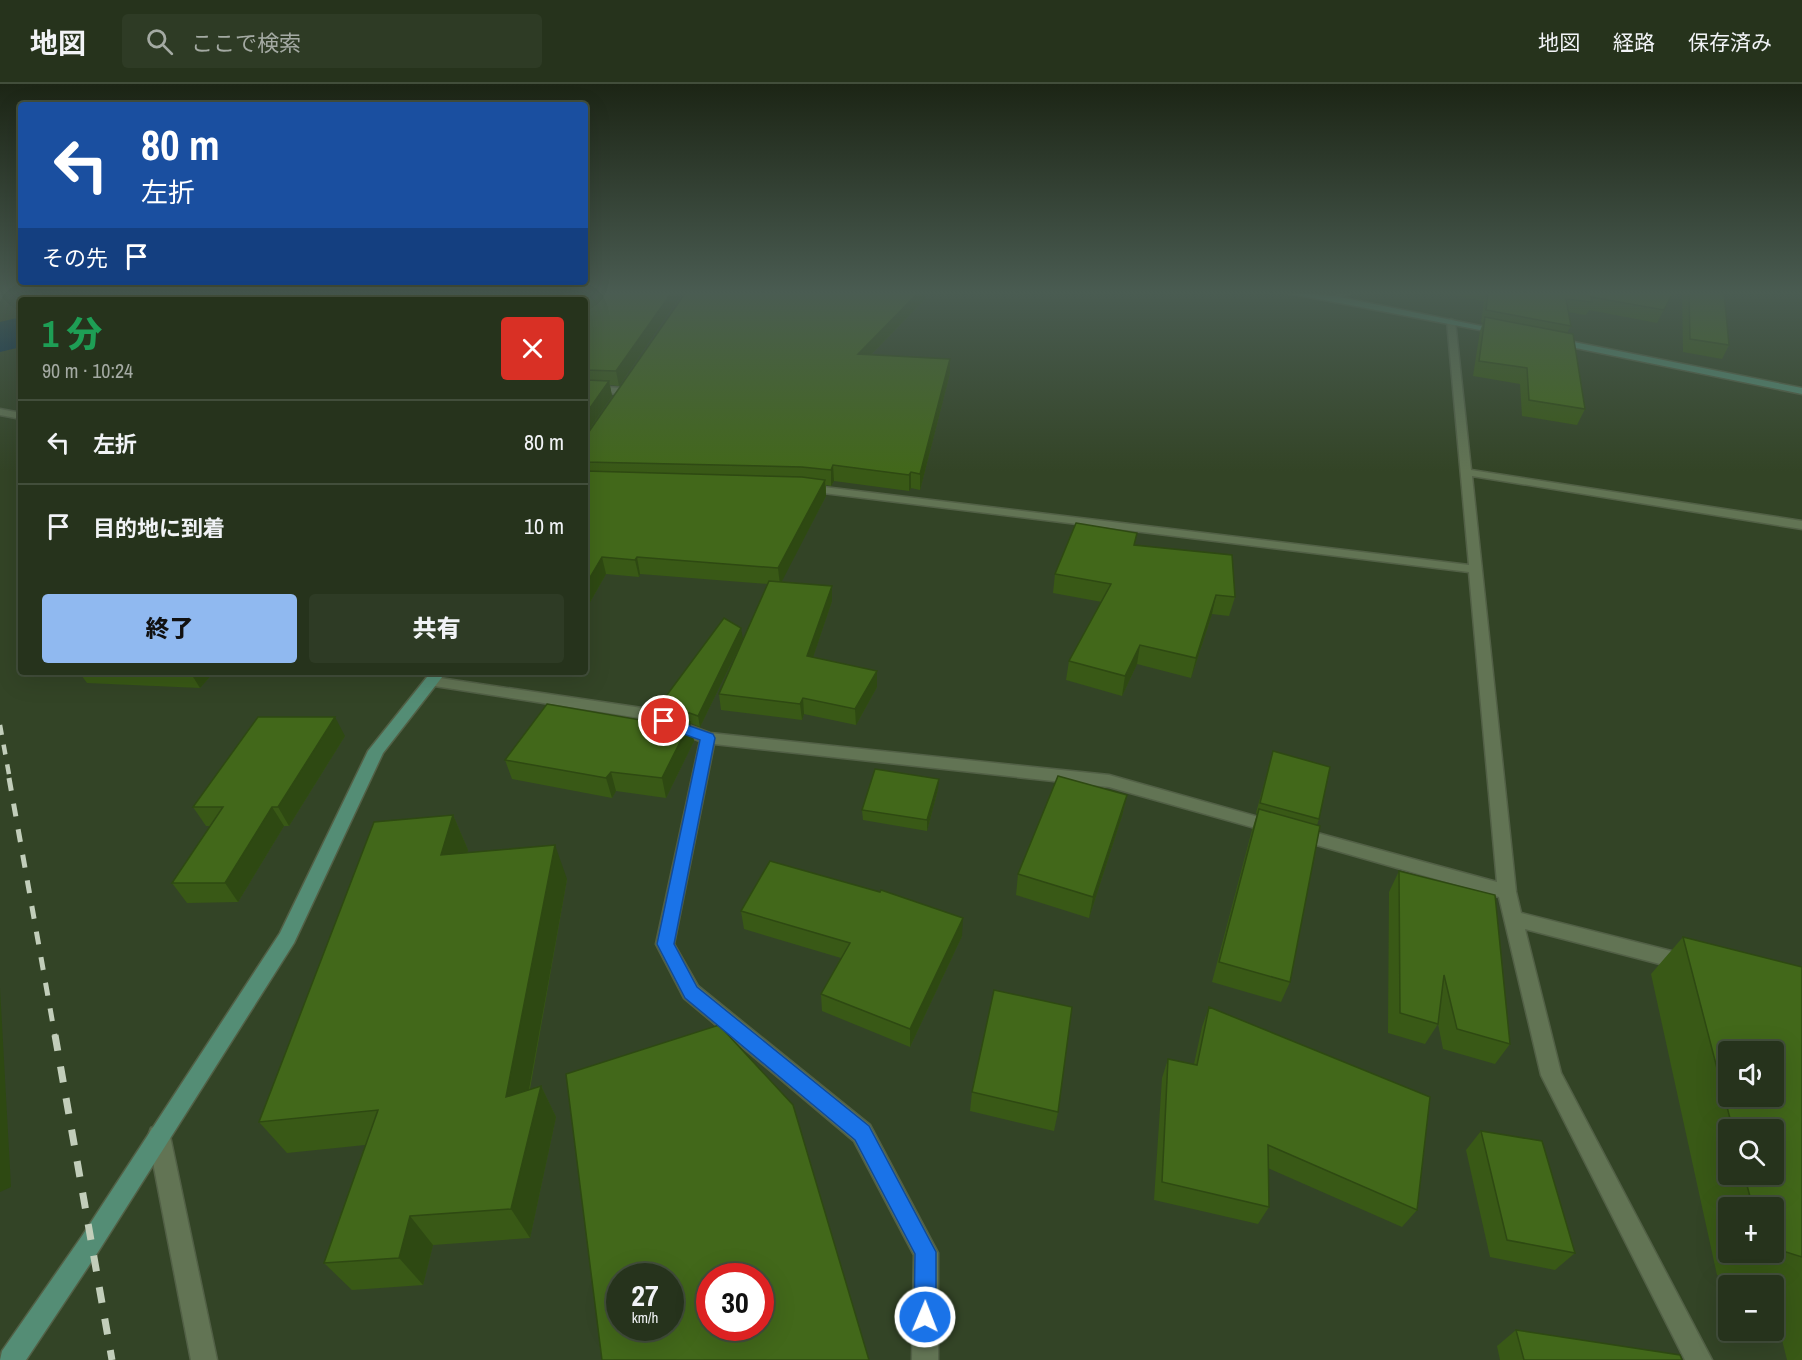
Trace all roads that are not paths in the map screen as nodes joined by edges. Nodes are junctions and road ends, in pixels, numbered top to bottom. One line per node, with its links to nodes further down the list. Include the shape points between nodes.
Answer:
1 (1454, 352): 10 (street)
2 (1607, 352): 6 (main road)
3 (629, 382): 5 (main road)
4 (588, 389): 5 (street)
5 (623, 391): 7 (main road)
6 (1802, 391)
7 (617, 400)
8 (0, 412): 9 (street)
9 (18, 415)
10 (1465, 472): 12 (street); 13 (street)
11 (792, 488): 13 (street)
12 (1802, 525)
13 (1474, 569): 16 (street)
14 (436, 677): 15 (street, via 642,713); 19 (main road, via 376,751 287,938)
15 (708, 738): 16 (street, via 1109,781); 22 (street, via 665,944 691,993 862,1133 926,1252)
16 (1507, 892): 17 (street)
17 (1514, 920): 18 (street); 23 (street, via 1551,1075)
18 (1698, 966)
19 (159, 1136): 20 (main road); 21 (street)
20 (11, 1360)
21 (204, 1360)
22 (925, 1360)
23 (1699, 1360)

